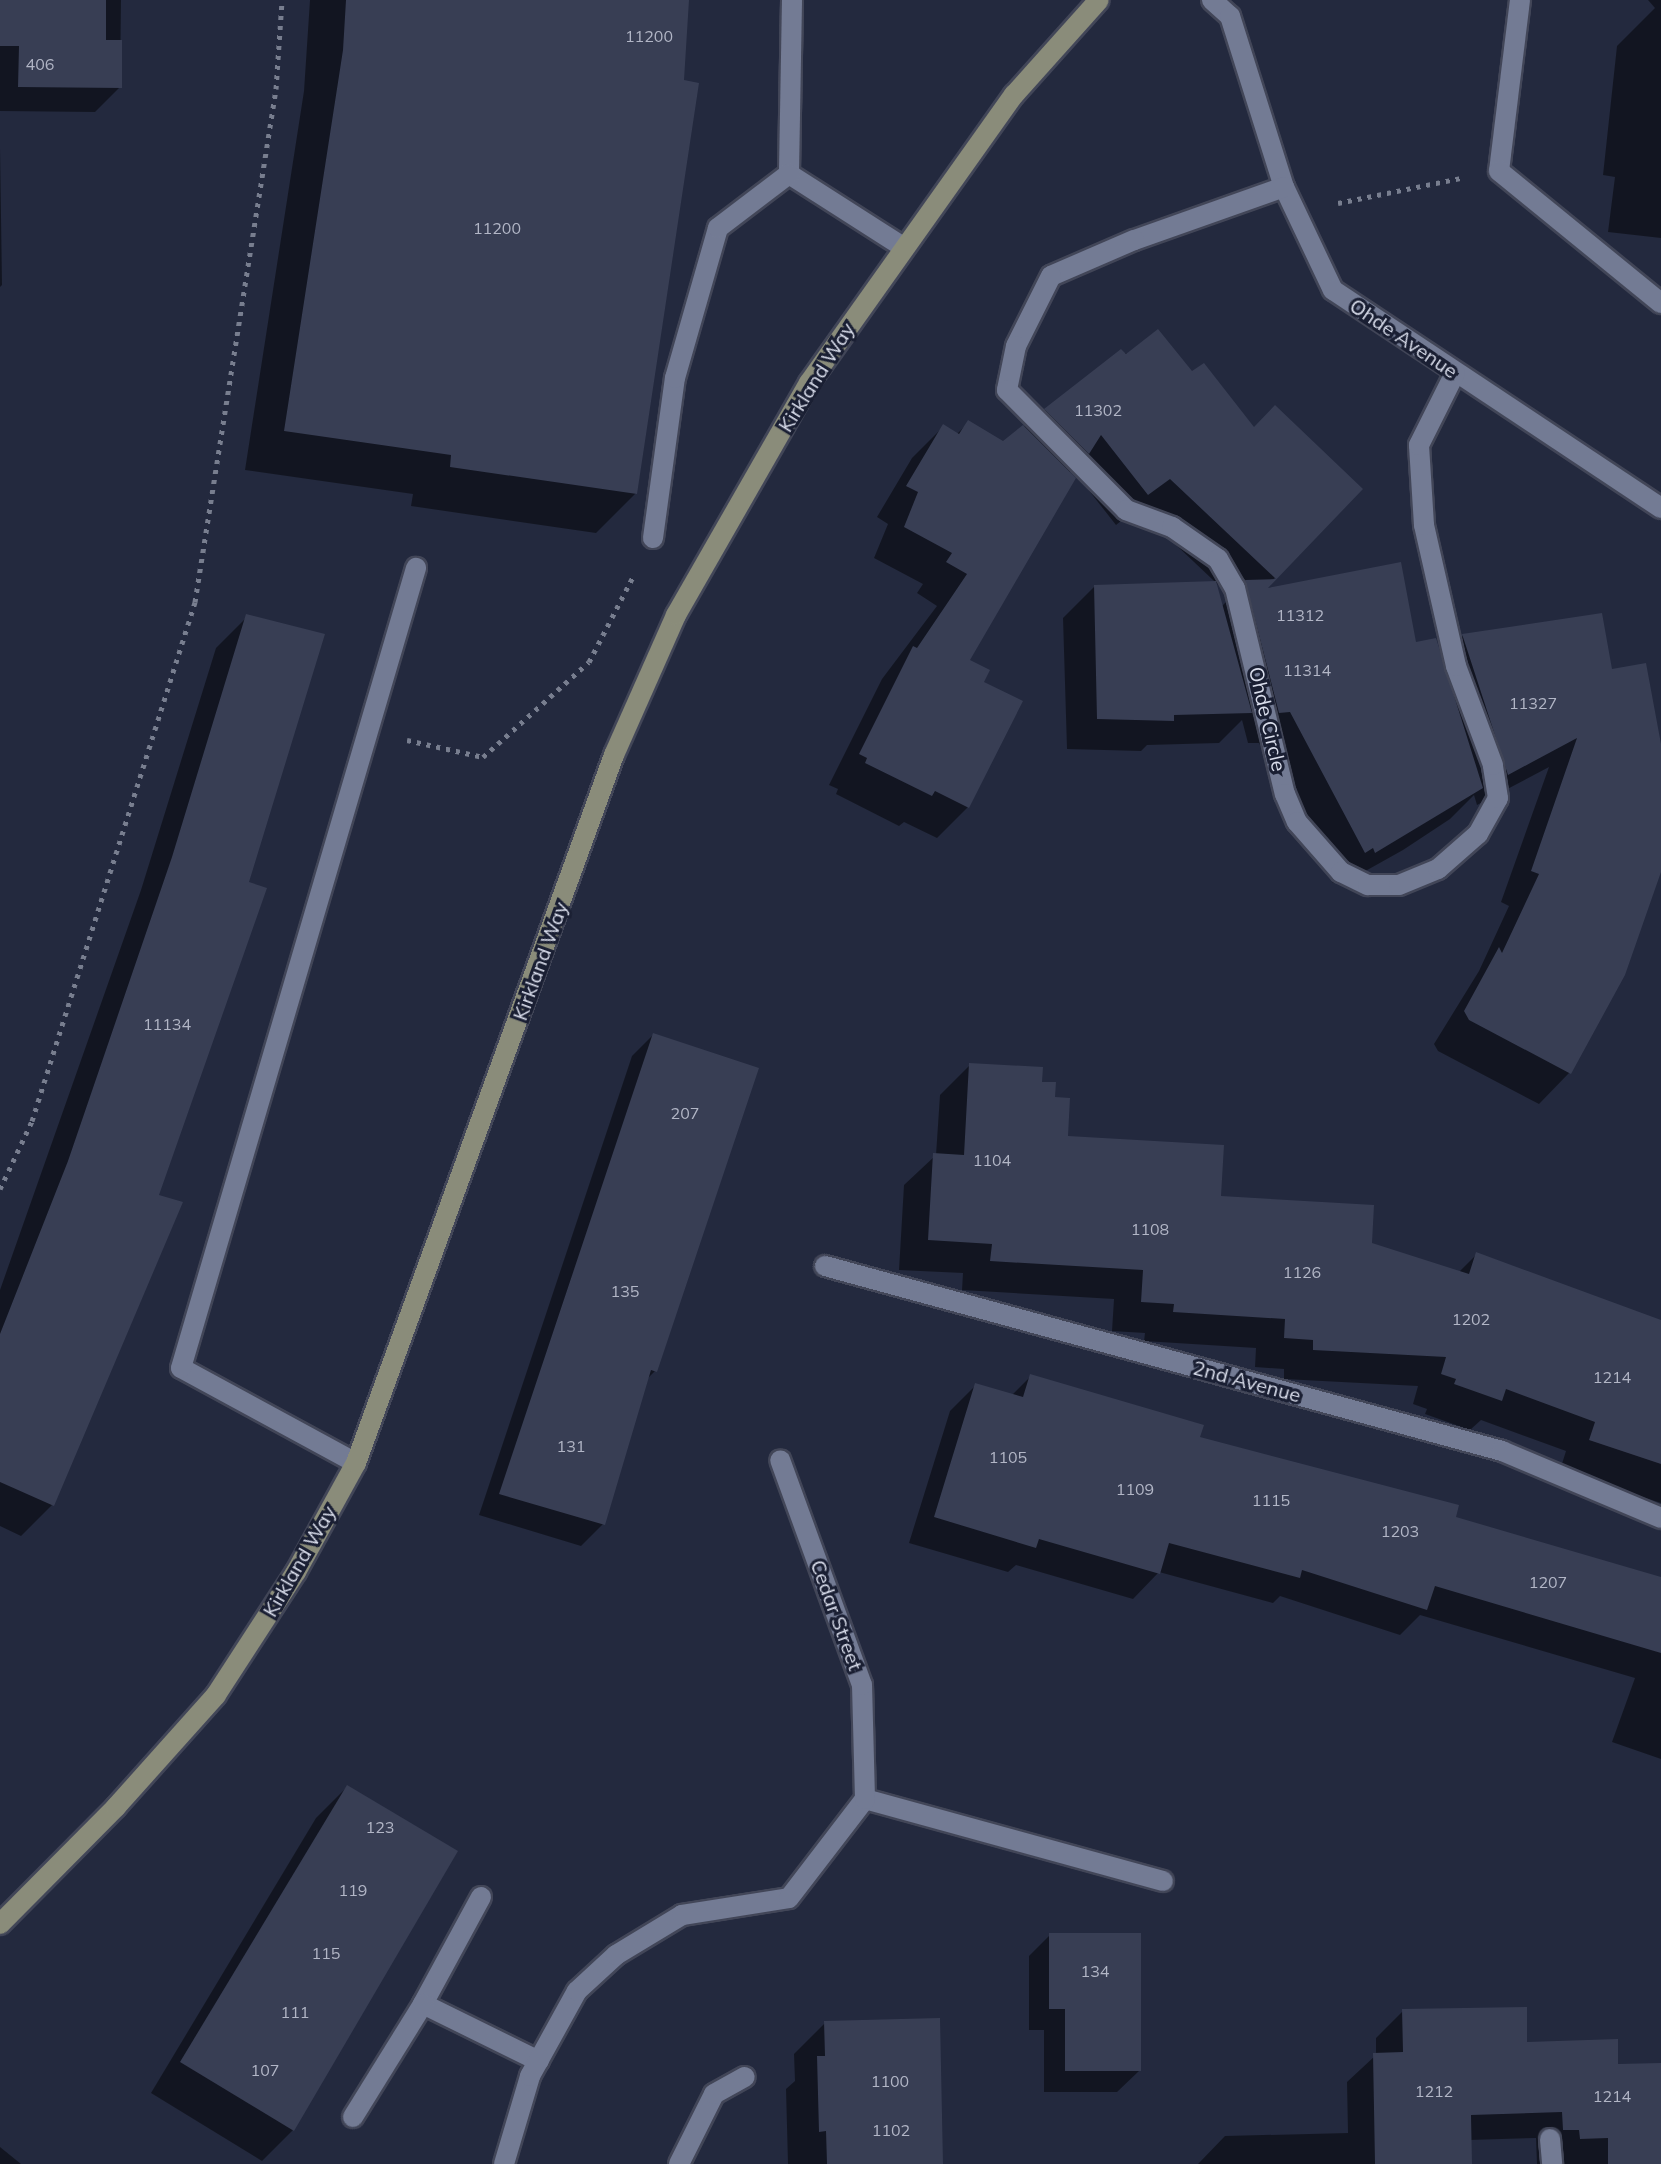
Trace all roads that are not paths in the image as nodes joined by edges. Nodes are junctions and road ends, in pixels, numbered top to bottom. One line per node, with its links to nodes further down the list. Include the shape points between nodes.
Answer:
1 (792, 0): 5 (street)
2 (1099, 0): 7 (main road, Kirkland Way, via 1014,95)
3 (1212, 0): 6 (street, Ohde Avenue, via 1230,16)
4 (1520, 0): 8 (street, via 1499,171)
5 (789, 174): 7 (street); 11 (street, via 718,228 675,378)
6 (1284, 187): 9 (street, Ohde Avenue, via 1333,290); 9 (street, Ohde Circle, via 1134,240 1051,276 1016,346 1007,390 1126,510 1172,527 1218,559 1239,601 1285,794 1297,822 1341,872 1368,885 1399,885 1438,869 1478,834 1498,798 1493,765 1456,666 1424,525 1419,445)
7 (903, 247): 15 (main road, Kirkland Way, via 809,383 676,615 614,755)
8 (1661, 303)
9 (1455, 373): 10 (street, Ohde Avenue)
10 (1661, 508)
11 (653, 538)
12 (416, 568): 15 (street, via 181,1368)
13 (825, 1266): 16 (street, 2nd Avenue, via 1502,1451)
14 (780, 1460): 17 (street, Cedar Street, via 862,1685)
15 (356, 1463): 20 (main road, Kirkland Way, via 296,1572 216,1695 116,1807)
16 (1661, 1518)
17 (865, 1799): 18 (street); 22 (street, via 789,1898 682,1915 616,1955 577,1991)
18 (1163, 1881)
19 (481, 1897): 21 (street)
20 (0, 1924)
21 (423, 2004): 22 (street); 24 (street)
22 (539, 2061): 26 (street)
23 (745, 2077): 27 (street, via 714,2094)
24 (353, 2117)
25 (1550, 2139): 28 (street)
26 (504, 2164)
27 (679, 2164)
28 (1552, 2164)

